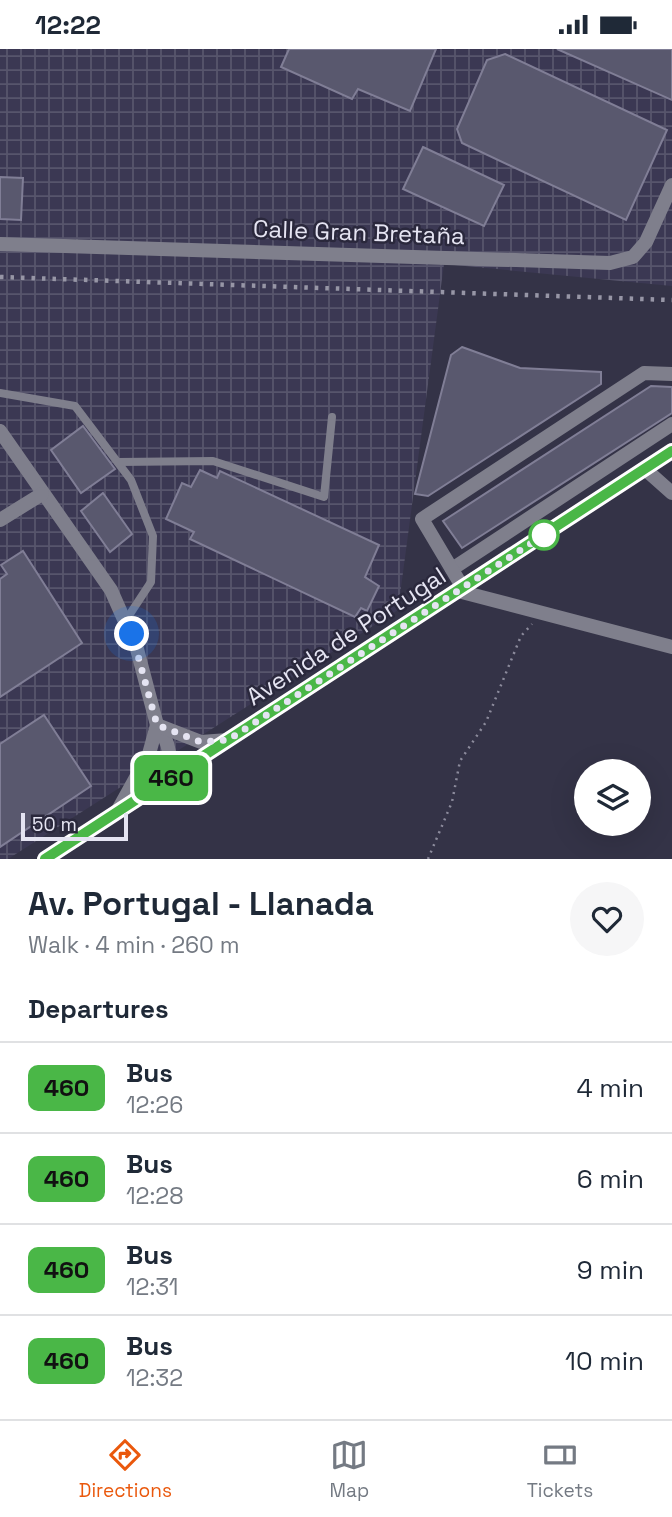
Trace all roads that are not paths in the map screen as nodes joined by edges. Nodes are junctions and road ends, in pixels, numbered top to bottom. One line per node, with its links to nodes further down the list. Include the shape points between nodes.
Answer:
1 (672, 185): 2 (street, Calle Gran Bretaña, via 646,242 633,257 610,263)
2 (0, 244)
3 (672, 374): 14 (street, via 644,373 422,519)
4 (0, 393): 9 (lane, via 75,406)
5 (332, 417): 9 (lane, via 324,497 214,461)
6 (672, 424): 14 (street)
7 (0, 431): 12 (street)
8 (672, 451): 10 (street, Avenida de Portugal)
9 (118, 462): 16 (lane, via 131,479 153,536 151,582)
10 (645, 468): 11 (street); 15 (street, Avenida de Portugal)
11 (672, 493)
12 (42, 494): 13 (street); 16 (street, via 111,590)
13 (0, 520)
14 (452, 569): 15 (street)
15 (460, 589): 17 (street); 20 (street, Avenida de Portugal)
16 (126, 620): 18 (street)
17 (672, 647)
18 (157, 725): 19 (street); 20 (street, via 201,742); 21 (street, via 167,739 171,762)
19 (152, 740): 21 (street); 22 (street, via 135,783)
20 (228, 740): 21 (street, Avenida de Portugal)
21 (166, 782): 22 (street, Avenida de Portugal)
22 (117, 812): 23 (street, Avenida de Portugal)
23 (45, 859)

